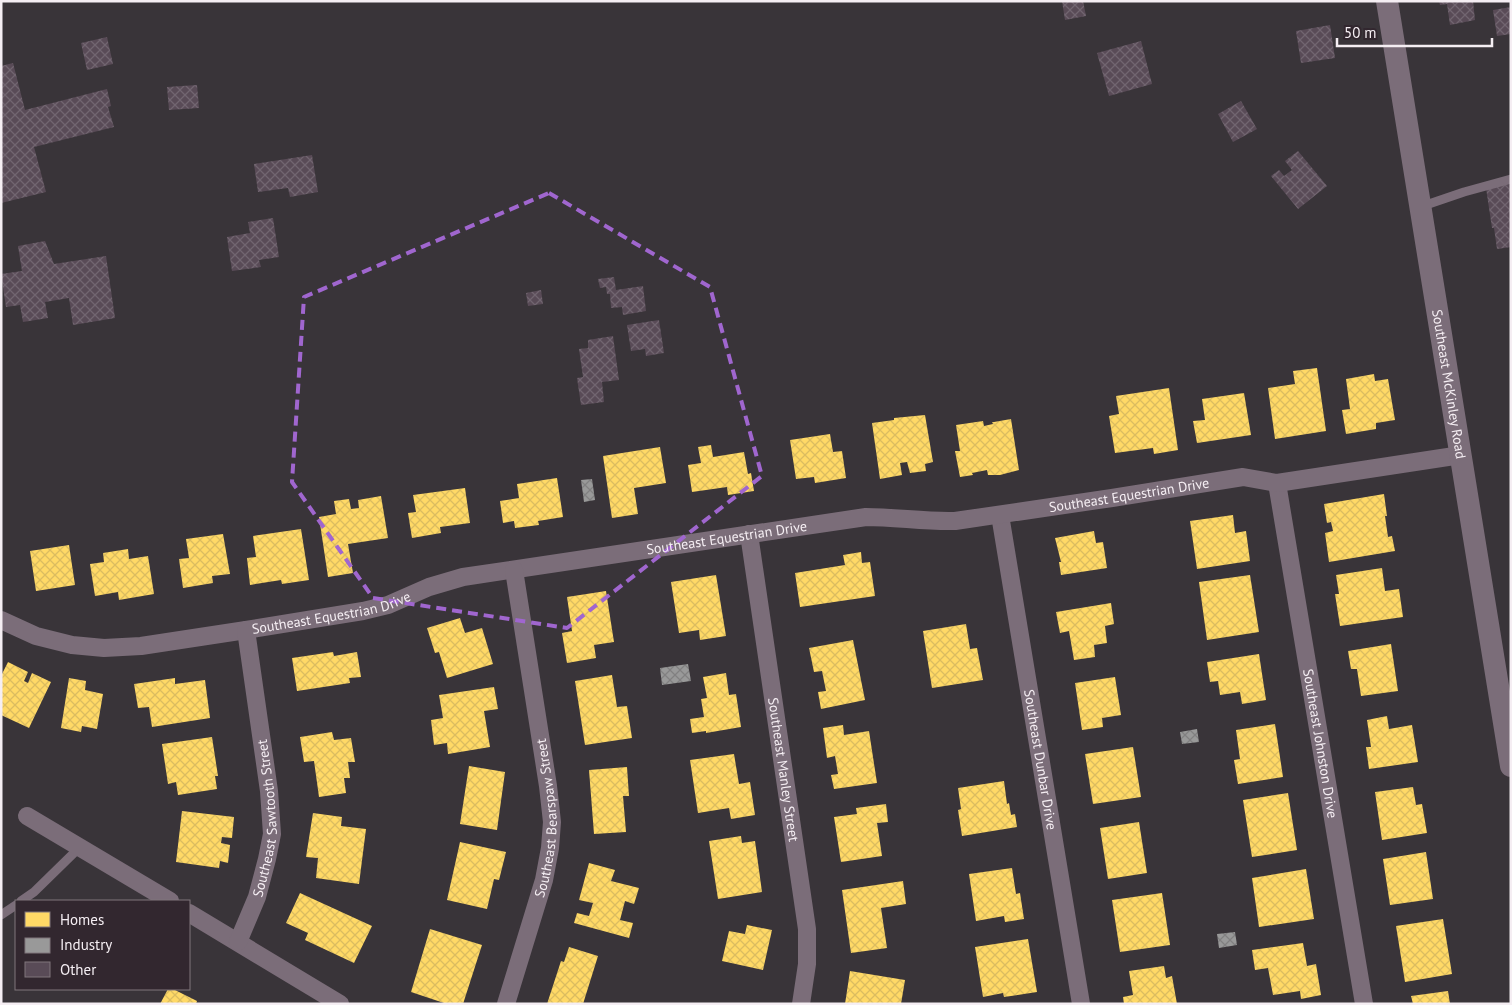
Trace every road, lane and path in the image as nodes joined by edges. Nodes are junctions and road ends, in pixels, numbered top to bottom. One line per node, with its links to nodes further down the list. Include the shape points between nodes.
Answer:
1 (1387, 1): 3 (street, Southeast McKinley Road)
2 (1511, 179): 3 (lane)
3 (1420, 207): 4 (street, Southeast McKinley Road)
4 (1460, 455): 5 (street, Southeast Equestrian Drive); 11 (street, Southeast McKinley Road, via 1500,674)
5 (1277, 484): 6 (street, Southeast Equestrian Drive, via 1243,477); 24 (street, Southeast Johnston Drive)
6 (1000, 515): 7 (street, Southeast Equestrian Drive, via 932,522 866,516); 23 (street, Southeast Dunbar Drive)
7 (749, 534): 8 (street, Southeast Equestrian Drive); 22 (street, Southeast Manley Street, via 807,929 807,964)
8 (514, 570): 10 (street, Southeast Equestrian Drive, via 463,577 363,611); 21 (street, Southeast Bearspaw Street, via 552,822 544,880)
9 (1, 620): 10 (street, Southeast Equestrian Drive, via 36,636 72,645 104,648 141,646)
10 (246, 630): 19 (street, Southeast Sawtooth Street, via 272,834 257,897)
11 (1511, 766)
12 (27, 816): 13 (street)
13 (80, 847): 14 (lane); 15 (street)
14 (22, 900)
15 (168, 900)
16 (15, 906): 18 (lane)
17 (190, 914): 19 (street)
18 (1, 915)
19 (238, 942): 20 (street)
20 (340, 1004)
21 (506, 1004)
22 (801, 1004)
23 (1082, 1004)
24 (1364, 1004)

